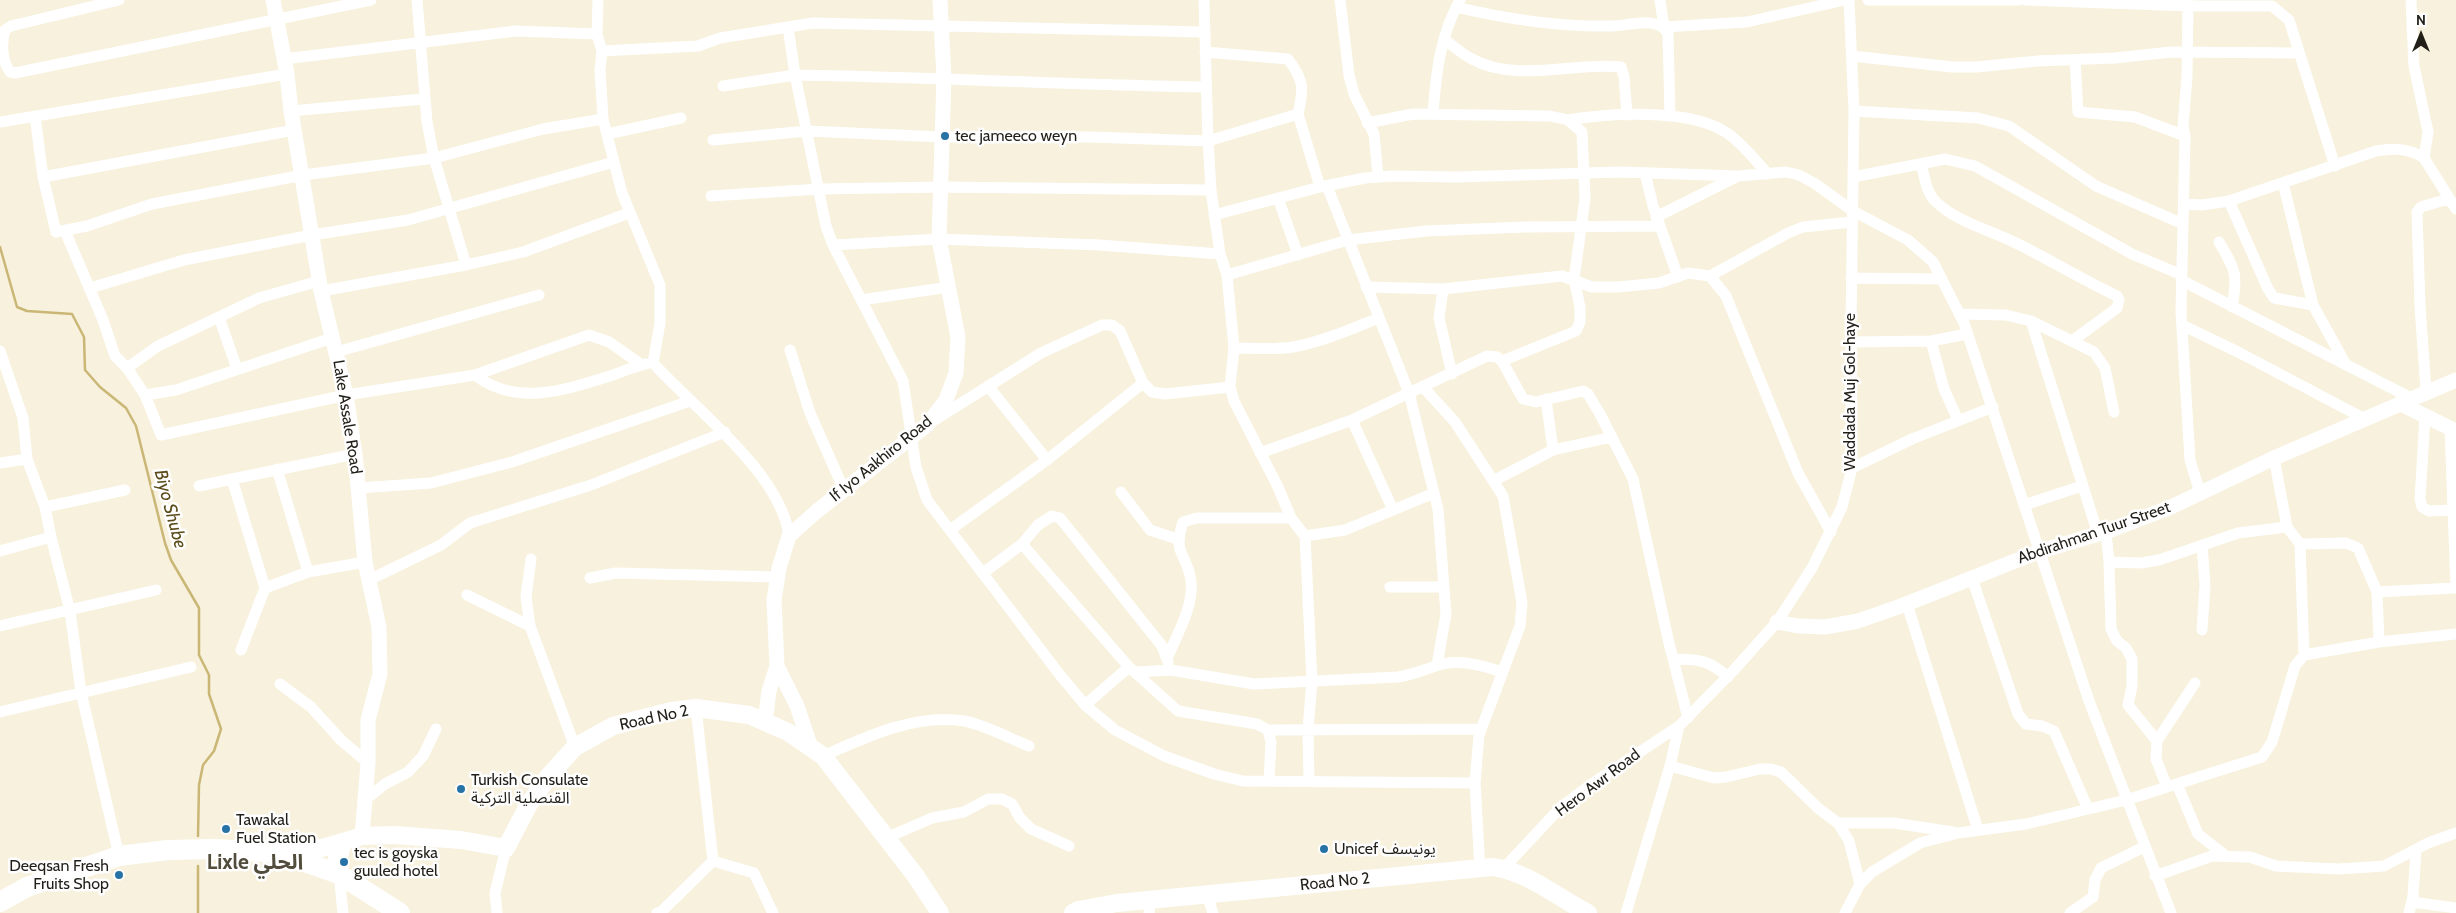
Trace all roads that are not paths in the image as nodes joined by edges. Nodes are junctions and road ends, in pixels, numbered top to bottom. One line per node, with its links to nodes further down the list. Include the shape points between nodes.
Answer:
1 (119, 0): 18 (street, via 11,26 5,30 2,39 10,72)
2 (273, 0): 18 (street, Lake Assale Road)
3 (371, 0): 18 (street)
4 (417, 0): 25 (street)
5 (598, 0): 23 (street)
6 (940, 0): 20 (street, If Iyo Aakhiro Road)
7 (1204, 0): 22 (street)
8 (1340, 0): 49 (street, via 1354,94)
9 (1660, 0): 21 (street)
10 (1847, 0): 21 (street, via 1747,22); 30 (street, Waddada Muj Gol-haye)
11 (1868, 0): 12 (street)
12 (2018, 0)
13 (2025, 0): 15 (street)
14 (2411, 0): 58 (street, via 2414,66 2428,132)
15 (2188, 3): 17 (street); 28 (street)
16 (1458, 4): 21 (street, via 1530,21 1611,26 1656,23); 24 (street)
17 (2281, 5): 29 (street)
18 (276, 19): 32 (street, Lake Assale Road)
19 (788, 27): 20 (street, via 813,23); 26 (street, via 720,38 698,46); 33 (street)
20 (941, 27): 22 (street); 34 (street, If Iyo Aakhiro Road)
21 (1664, 27): 44 (street, via 1668,33)
22 (1204, 32): 27 (street)
23 (597, 34): 25 (street, via 516,31); 26 (street)
24 (1444, 39): 41 (street, via 1436,68); 42 (street, via 1473,60 1512,71 1597,65 1621,67)
25 (419, 44): 32 (street); 37 (street)
26 (602, 51): 46 (street)
27 (1204, 52): 36 (street); 40 (street, via 1288,59 1299,74 1303,92)
28 (2188, 52): 29 (street); 31 (street); 53 (street, via 2183,126)
29 (2300, 53): 61 (street)
30 (1852, 56): 31 (street, via 1952,67); 39 (street, Waddada Muj Gol-haye)
31 (2075, 60): 53 (street, via 2078,112 2135,117)
32 (286, 67): 38 (street, Lake Assale Road); 43 (street, via 135,101)
33 (795, 75): 34 (street); 35 (street); 51 (street)
34 (944, 78): 36 (street, via 1075,86); 54 (street, If Iyo Aakhiro Road)
35 (723, 86)
36 (1206, 87): 56 (street)
37 (423, 99): 38 (street); 57 (street)
38 (291, 111): 50 (street, Lake Assale Road)
39 (1854, 111): 69 (street, Waddada Muj Gol-haye); 86 (street, via 1978,118 2009,126 2096,186)
40 (1298, 114): 56 (street); 71 (street)
41 (1433, 114): 47 (street, via 1550,116); 49 (street, via 1413,114)
42 (1627, 115): 44 (street); 47 (street)
43 (35, 116): 48 (street); 67 (street)
44 (1670, 116): 64 (street, via 1708,124 1727,133)
45 (681, 118): 52 (street)
46 (603, 119): 52 (street); 57 (street, via 543,129)
47 (1568, 120): 62 (street, via 1582,132)
48 (0, 122)
49 (1368, 123): 68 (street, via 1374,134)
50 (294, 130): 65 (street, Lake Assale Road); 67 (street)
51 (807, 132): 54 (street); 55 (street); 73 (street)
52 (606, 134): 59 (street)
53 (2186, 136): 79 (street)
54 (942, 137): 56 (street); 72 (street, If Iyo Aakhiro Road)
55 (713, 140)
56 (1208, 141): 74 (street)
57 (434, 158): 65 (street); 81 (street)
58 (2424, 158): 61 (street, via 2395,148 2376,151); 77 (street)
59 (614, 162): 81 (street); 82 (street)
60 (1922, 164): 69 (street); 101 (street, via 1952,159 1975,166 2132,254); 119 (street, via 1927,189 1935,201 1959,219 2018,244 2117,296 2117,308)
61 (2335, 166): 70 (street)
62 (1584, 172): 63 (street); 68 (street); 87 (street)
63 (1645, 173): 66 (street); 85 (street)
64 (1768, 174): 66 (street); 84 (street, via 1786,172 1799,175)
65 (303, 175): 88 (street, via 152,204); 89 (street, Lake Assale Road)
66 (1738, 176): 85 (street)
67 (43, 177): 88 (street, via 56,232)
68 (1378, 177): 71 (street)
69 (1853, 177): 84 (street, Waddada Muj Gol-haye)
70 (2283, 183): 78 (street); 111 (street)
71 (1323, 186): 76 (street); 91 (street)
72 (941, 187): 73 (street); 74 (street); 90 (street, If Iyo Aakhiro Road)
73 (819, 189): 75 (street); 93 (street)
74 (1211, 190): 83 (street)
75 (711, 196)
76 (1278, 198): 83 (street); 95 (street)
77 (2448, 199): 80 (street); 139 (street, via 2421,207 2417,212)
78 (2229, 201): 79 (street); 111 (street, via 2274,298)
79 (2184, 204): 86 (street)
80 (2456, 209)
81 (449, 210): 89 (street); 96 (street)
82 (629, 212): 96 (street, via 523,252); 127 (street, via 660,285 660,323)
83 (1214, 215): 94 (street)
84 (1853, 216): 98 (street, via 1788,233); 100 (street, Waddada Muj Gol-haye); 103 (street, via 1899,233 1934,262)
85 (1658, 221): 87 (street); 99 (street)
86 (2183, 224): 101 (street)
87 (1582, 226): 91 (street, via 1426,231); 102 (street)
88 (65, 231): 107 (street)
89 (312, 235): 104 (street, Lake Assale Road); 107 (street, via 184,260)
90 (939, 239): 93 (street); 94 (street, via 1099,245); 105 (street, If Iyo Aakhiro Road)
91 (1348, 240): 95 (street); 106 (street)
92 (2219, 242): 112 (street, via 2233,265 2236,280)
93 (833, 245): 110 (street)
94 (1220, 254): 97 (street)
95 (1298, 255): 97 (street)
96 (466, 266): 104 (street)
97 (1227, 275): 123 (street)
98 (1710, 276): 99 (street, via 1696,272); 183 (street, via 1726,296 1798,473)
99 (1678, 277): 102 (street, via 1618,288 1592,288)
100 (1851, 278): 103 (street); 121 (street, Waddada Muj Gol-haye)
101 (2182, 278): 112 (street); 117 (street)
102 (1574, 279): 108 (street, via 1562,276 1528,278); 126 (street, via 1580,307 1576,331)
103 (1941, 279): 113 (street)
104 (320, 286): 114 (street, via 259,298); 122 (street, Lake Assale Road)
105 (949, 287): 110 (street); 152 (street, If Iyo Aakhiro Road, via 958,337 956,373 946,400)
106 (1366, 287): 108 (street); 115 (street)
107 (90, 288): 129 (street, via 109,344)
108 (1443, 288): 131 (street, via 1439,318)
109 (539, 295): 122 (street)
110 (861, 300): 156 (street, via 903,381)
111 (2313, 305): 128 (street)
112 (2232, 307): 128 (street)
113 (1959, 314): 116 (street, via 2006,315); 118 (street)
114 (219, 317): 129 (street, via 158,346); 130 (street)
115 (1379, 318): 123 (street, via 1295,347); 140 (street)
116 (2031, 321): 119 (street); 169 (street)
117 (2182, 325): 149 (street); 175 (street, via 2190,460)
118 (1967, 334): 120 (street); 146 (street)
119 (2072, 340): 147 (street, via 2094,352 2101,360)
120 (1931, 341): 121 (street); 151 (street, via 1944,389)
121 (1851, 342): 164 (street, Waddada Muj Gol-haye)
122 (334, 345): 130 (street); 142 (street, Lake Assale Road)
123 (1234, 348): 137 (street)
124 (790, 350): 172 (street, via 810,413)
125 (0, 351): 133 (street)
126 (1502, 361): 131 (street, via 1487,356); 143 (street, via 1523,399 1536,402)
127 (647, 364): 132 (street, via 562,389 529,395 506,392 486,384); 132 (street, via 609,342 589,335); 144 (street)
128 (2346, 365): 145 (street)
129 (127, 368): 141 (street)
130 (237, 369): 141 (street, via 176,390)
131 (1452, 374): 138 (street)
132 (475, 375): 142 (street)
133 (4, 378): 161 (street, via 22,418)
134 (2456, 380): 139 (street, Abdirahman Tuur Street)
135 (1144, 383): 136 (street, via 1120,331 1112,325 1102,325 1041,353); 137 (street, via 1152,392 1165,394); 162 (street)
136 (988, 386): 152 (street); 162 (street)
137 (1230, 387): 158 (street)
138 (1423, 387): 140 (street); 167 (street, via 1455,422)
139 (2426, 391): 145 (street, Abdirahman Tuur Street)
140 (1409, 393): 150 (street); 174 (street)
141 (145, 395): 142 (street, via 162,435)
142 (346, 395): 159 (street, Lake Assale Road)
143 (1546, 399): 155 (street, via 1583,391); 157 (street)
144 (690, 401): 154 (street); 170 (street, via 512,462 430,483)
145 (2406, 401): 148 (street); 149 (street, Abdirahman Tuur Street)
146 (1993, 407): 151 (street); 176 (street)
147 (2114, 412)
148 (2425, 416): 153 (street); 179 (street, via 2422,507 2429,511)
149 (2365, 419): 160 (street, Abdirahman Tuur Street)
150 (1352, 420): 158 (street); 178 (street)
151 (1958, 420): 164 (street)
152 (927, 424): 156 (street, If Iyo Aakhiro Road)
153 (2453, 430): 179 (street)
154 (725, 432): 185 (street, via 768,486); 202 (street, via 590,485 470,523 441,545)
155 (1612, 437): 157 (street); 220 (street, via 1633,478)
156 (911, 438): 172 (street, If Iyo Aakhiro Road); 182 (street, via 927,500)
157 (1553, 450): 167 (street)
158 (1260, 453): 180 (street)
159 (355, 454): 165 (street); 170 (street, Lake Assale Road)
160 (2274, 458): 175 (street, Abdirahman Tuur Street); 181 (street)
161 (27, 459): 163 (street); 177 (street)
162 (1048, 460): 182 (street)
163 (0, 463)
164 (1852, 468): 183 (street, Waddada Muj Gol-haye, via 1846,496)
165 (277, 469): 166 (street); 197 (street)
166 (232, 480): 168 (street); 205 (street)
167 (1494, 480): 226 (street, via 1503,496 1522,603 1520,626)
168 (199, 486)
169 (2082, 486): 176 (street); 184 (street)
170 (358, 488): 195 (street, Lake Assale Road)
171 (125, 490): 177 (street)
172 (844, 490): 185 (street, If Iyo Aakhiro Road)
173 (1121, 492): 188 (street, via 1150,530)
174 (1434, 493): 178 (street); 204 (street)
175 (2200, 493): 184 (street, Abdirahman Tuur Street)
176 (2024, 505): 193 (street)
177 (45, 507): 187 (street)
178 (1394, 510): 186 (street, via 1345,530)
179 (2452, 510): 206 (street)
180 (1291, 518): 186 (street); 188 (street, via 1197,518 1183,522)
181 (2287, 527): 190 (street); 191 (street, via 2238,533)
182 (950, 530): 198 (street)
183 (1831, 532): 212 (street, Waddada Muj Gol-haye)
184 (2102, 533): 193 (street, Abdirahman Tuur Street); 196 (street)
185 (789, 536): 199 (street)
186 (1305, 536): 228 (street)
187 (50, 537): 192 (street); 211 (street)
188 (1178, 539): 221 (street, via 1178,548 1191,582 1188,605)
189 (1022, 544): 198 (street); 221 (street, via 1038,525 1052,516 1060,518 1162,646); 225 (street)
190 (2300, 544): 208 (street, via 2346,543 2358,548); 219 (street)
191 (2202, 546): 196 (street, via 2159,560); 215 (street, via 2205,585)
192 (0, 550)
193 (2038, 552): 201 (street, Abdirahman Tuur Street); 253 (street)
194 (531, 558): 214 (street, via 526,597)
195 (365, 562): 197 (street); 202 (street, Lake Assale Road)
196 (2109, 562): 242 (street, via 2111,629 2132,659 2128,705)
197 (308, 572): 205 (street)
198 (984, 573): 232 (street)
199 (778, 577): 200 (street, via 616,573); 223 (street, via 774,600)
200 (590, 578)
201 (1972, 578): 210 (street, Abdirahman Tuur Street); 254 (street, via 2018,714 2026,724 2054,731)
202 (369, 580): 246 (street, Lake Assale Road, via 380,627 380,674 368,720)
203 (1390, 587): 204 (street)
204 (1444, 587): 222 (street, via 1446,614)
205 (265, 588): 218 (street)
206 (2456, 588): 208 (street)
207 (156, 590): 211 (street)
208 (2377, 592): 217 (street)
209 (467, 595): 214 (street)
210 (1907, 604): 212 (street, Abdirahman Tuur Street, via 1858,621 1825,626); 256 (street)
211 (70, 611): 213 (street); 231 (street)
212 (1777, 622): 227 (street, Waddada Muj Gol-haye)
213 (0, 626)
214 (530, 626): 244 (street)
215 (2202, 630)
216 (2456, 634): 217 (street)
217 (2379, 642): 219 (street)
218 (241, 650)
219 (2304, 655): 251 (street, via 2295,666 2268,752 2253,761)
220 (1673, 659): 227 (street, via 1706,662 1715,665); 235 (street)
221 (1169, 665): 225 (street); 228 (street, via 1254,684)
222 (1437, 665): 226 (street, via 1462,663); 228 (street, via 1398,677)
223 (777, 666): 236 (street, via 769,691); 245 (street)
224 (191, 667): 231 (street)
225 (1132, 669): 232 (street); 241 (street, via 1178,711 1256,724)
226 (1502, 672): 240 (street)
227 (1728, 677): 235 (street, Waddada Muj Gol-haye)
228 (1312, 681): 239 (street)
229 (2195, 683): 242 (street)
230 (280, 684): 246 (street, via 311,707 341,740)
231 (81, 692): 234 (street); 267 (street)
232 (1085, 706): 249 (street, via 1115,730 1164,756 1214,774)
233 (696, 708): 236 (main road, Road No 2, via 748,715); 244 (main road, Road No 2, via 670,711 613,726); 269 (street)
234 (0, 712)
235 (1688, 718): 237 (street, Waddada Muj Gol-haye)
236 (766, 722): 245 (main road, Road No 2)
237 (1679, 726): 247 (street); 271 (street, Hero Awr Road, via 1567,803)
238 (436, 729): 252 (street, via 423,756 408,772 384,784)
239 (1308, 729): 240 (street); 241 (street); 248 (street)
240 (1480, 729): 250 (street)
241 (1268, 730): 249 (street, via 1271,742)
242 (2157, 741): 251 (street, via 2156,759)
243 (1029, 746): 245 (street, via 965,721 936,721 881,730)
244 (576, 747): 264 (main road, Road No 2, via 548,777 529,804)
245 (817, 751): 260 (main road, Road No 2)
246 (368, 763): 252 (street, Lake Assale Road)
247 (1670, 766): 255 (street, via 1714,778 1760,769 1781,772); 289 (street)
248 (1309, 780): 249 (street); 250 (street)
249 (1269, 781)
250 (1475, 783): 270 (street)
251 (2172, 785): 253 (street); 268 (street, via 2198,834)
252 (365, 800): 259 (street, Lake Assale Road)
253 (2126, 800): 254 (street); 263 (street)
254 (2088, 809): 256 (street, via 2026,824)
255 (1838, 824): 257 (street, via 1894,823); 274 (street, via 1849,841)
256 (1978, 830): 257 (street)
257 (1958, 833): 274 (street, via 1920,843 1872,872)
258 (2456, 833): 265 (street)
259 (362, 836): 261 (main road); 264 (main road, via 461,840)
260 (886, 838): 262 (street, via 932,818 964,812 988,799 1002,799 1012,804 1031,829); 286 (main road, Road No 2)
261 (341, 844): 266 (main road); 272 (highway)
262 (1069, 846)
263 (2144, 846): 273 (street); 291 (street, via 2101,868 2095,880 2093,897)
264 (506, 848): 283 (street, via 495,893)
265 (2416, 851): 268 (street, via 2384,866 2338,869 2276,866 2250,857); 278 (street)
266 (279, 853): 267 (highway, via 206,849); 272 (highway)
267 (119, 856): 276 (highway, via 27,887)
268 (2226, 856): 273 (street, via 2201,859)
269 (713, 861): 284 (street); 285 (street, via 754,873)
270 (1480, 869): 271 (main road, Road No 2); 275 (main road, Road No 2)
271 (1503, 869): 280 (main road, Road No 2, via 1538,885)
272 (338, 874): 281 (street); 282 (highway)
273 (2155, 876): 292 (street)
274 (1860, 884): 290 (street)
275 (1207, 895): 277 (main road, Road No 2); 288 (street)
276 (0, 902)
277 (1150, 907): 287 (main road, Road No 2, via 1100,906)
278 (2410, 908): 279 (street)
279 (2456, 908)
280 (1578, 911)
281 (343, 913)
282 (400, 913)
283 (497, 913)
284 (657, 913)
285 (773, 913)
286 (940, 913)
287 (1073, 913)
288 (1213, 913)
289 (1626, 913)
290 (1845, 913)
291 (2070, 913)
292 (2171, 913)

